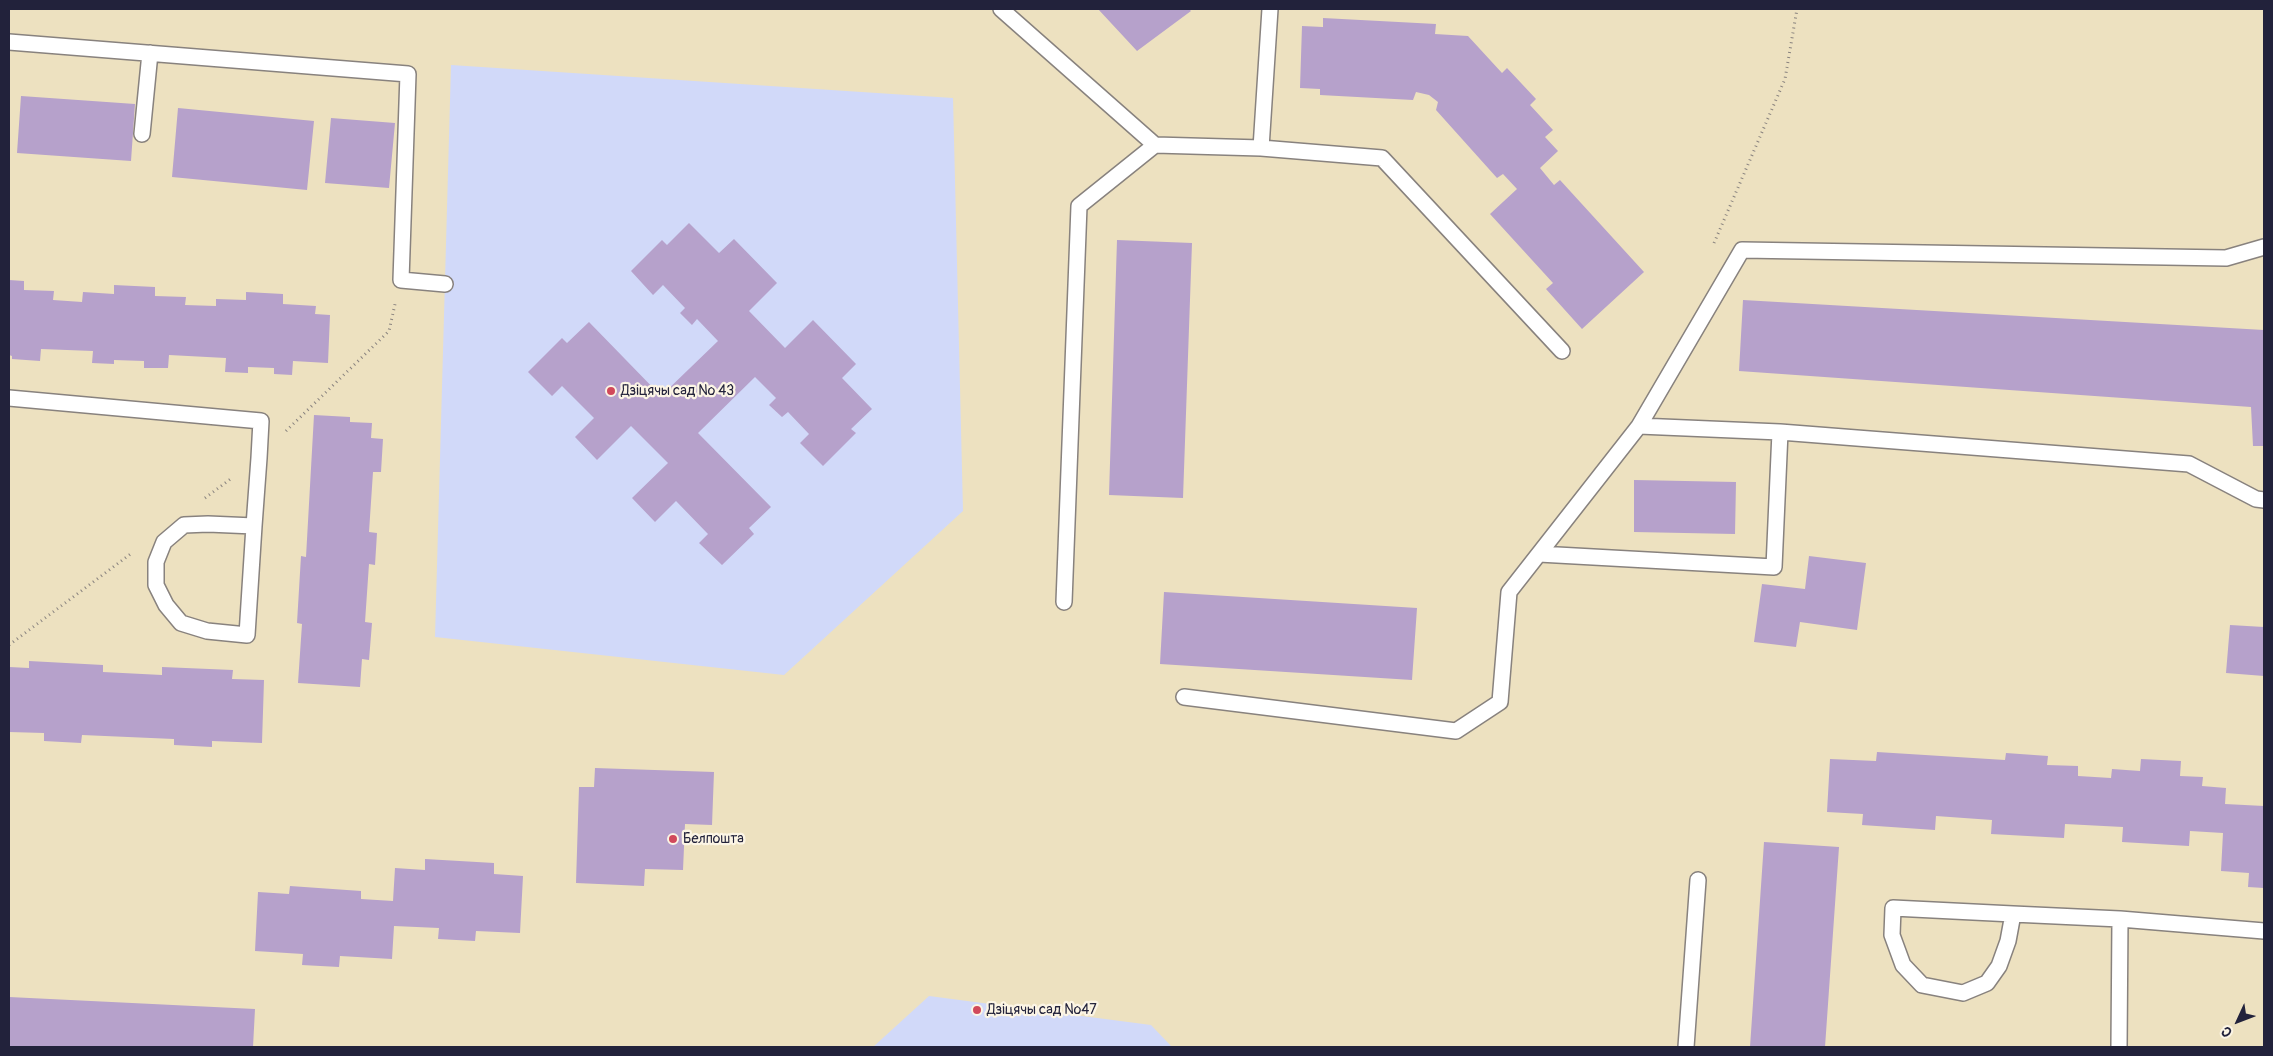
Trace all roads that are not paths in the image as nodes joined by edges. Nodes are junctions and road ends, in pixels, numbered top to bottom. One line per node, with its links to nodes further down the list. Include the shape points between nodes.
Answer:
1 (1001, 9): 6 (lane)
2 (1270, 9): 7 (lane)
3 (9, 42): 4 (lane)
4 (150, 53): 5 (lane); 9 (lane, via 408,74 401,280)
5 (142, 134)
6 (1155, 145): 7 (lane); 17 (lane, via 1079,206)
7 (1261, 148): 10 (lane, via 1382,158)
8 (2264, 247): 12 (lane, via 2226,258 1742,250)
9 (445, 284)
10 (1562, 352)
11 (9, 398): 15 (lane, via 261,421)
12 (1639, 426): 13 (lane); 16 (lane)
13 (1780, 432): 14 (lane, via 2190,464 2256,499); 16 (lane, via 1774,567)
14 (2264, 500)
15 (254, 526): 15 (lane, via 247,635 207,631 181,623 156,586 156,562 164,542 184,525)
16 (1539, 554): 18 (lane, via 1509,592 1500,702 1456,731)
17 (1064, 602)
18 (1184, 697)
19 (1698, 880): 23 (lane)
20 (2013, 914): 20 (lane, via 1893,908 1892,935 1903,965 1922,985 1963,994 1987,983 1999,966); 21 (lane)
21 (2120, 919): 22 (lane); 24 (lane)
22 (2264, 931)
23 (1686, 1047)
24 (2118, 1047)

